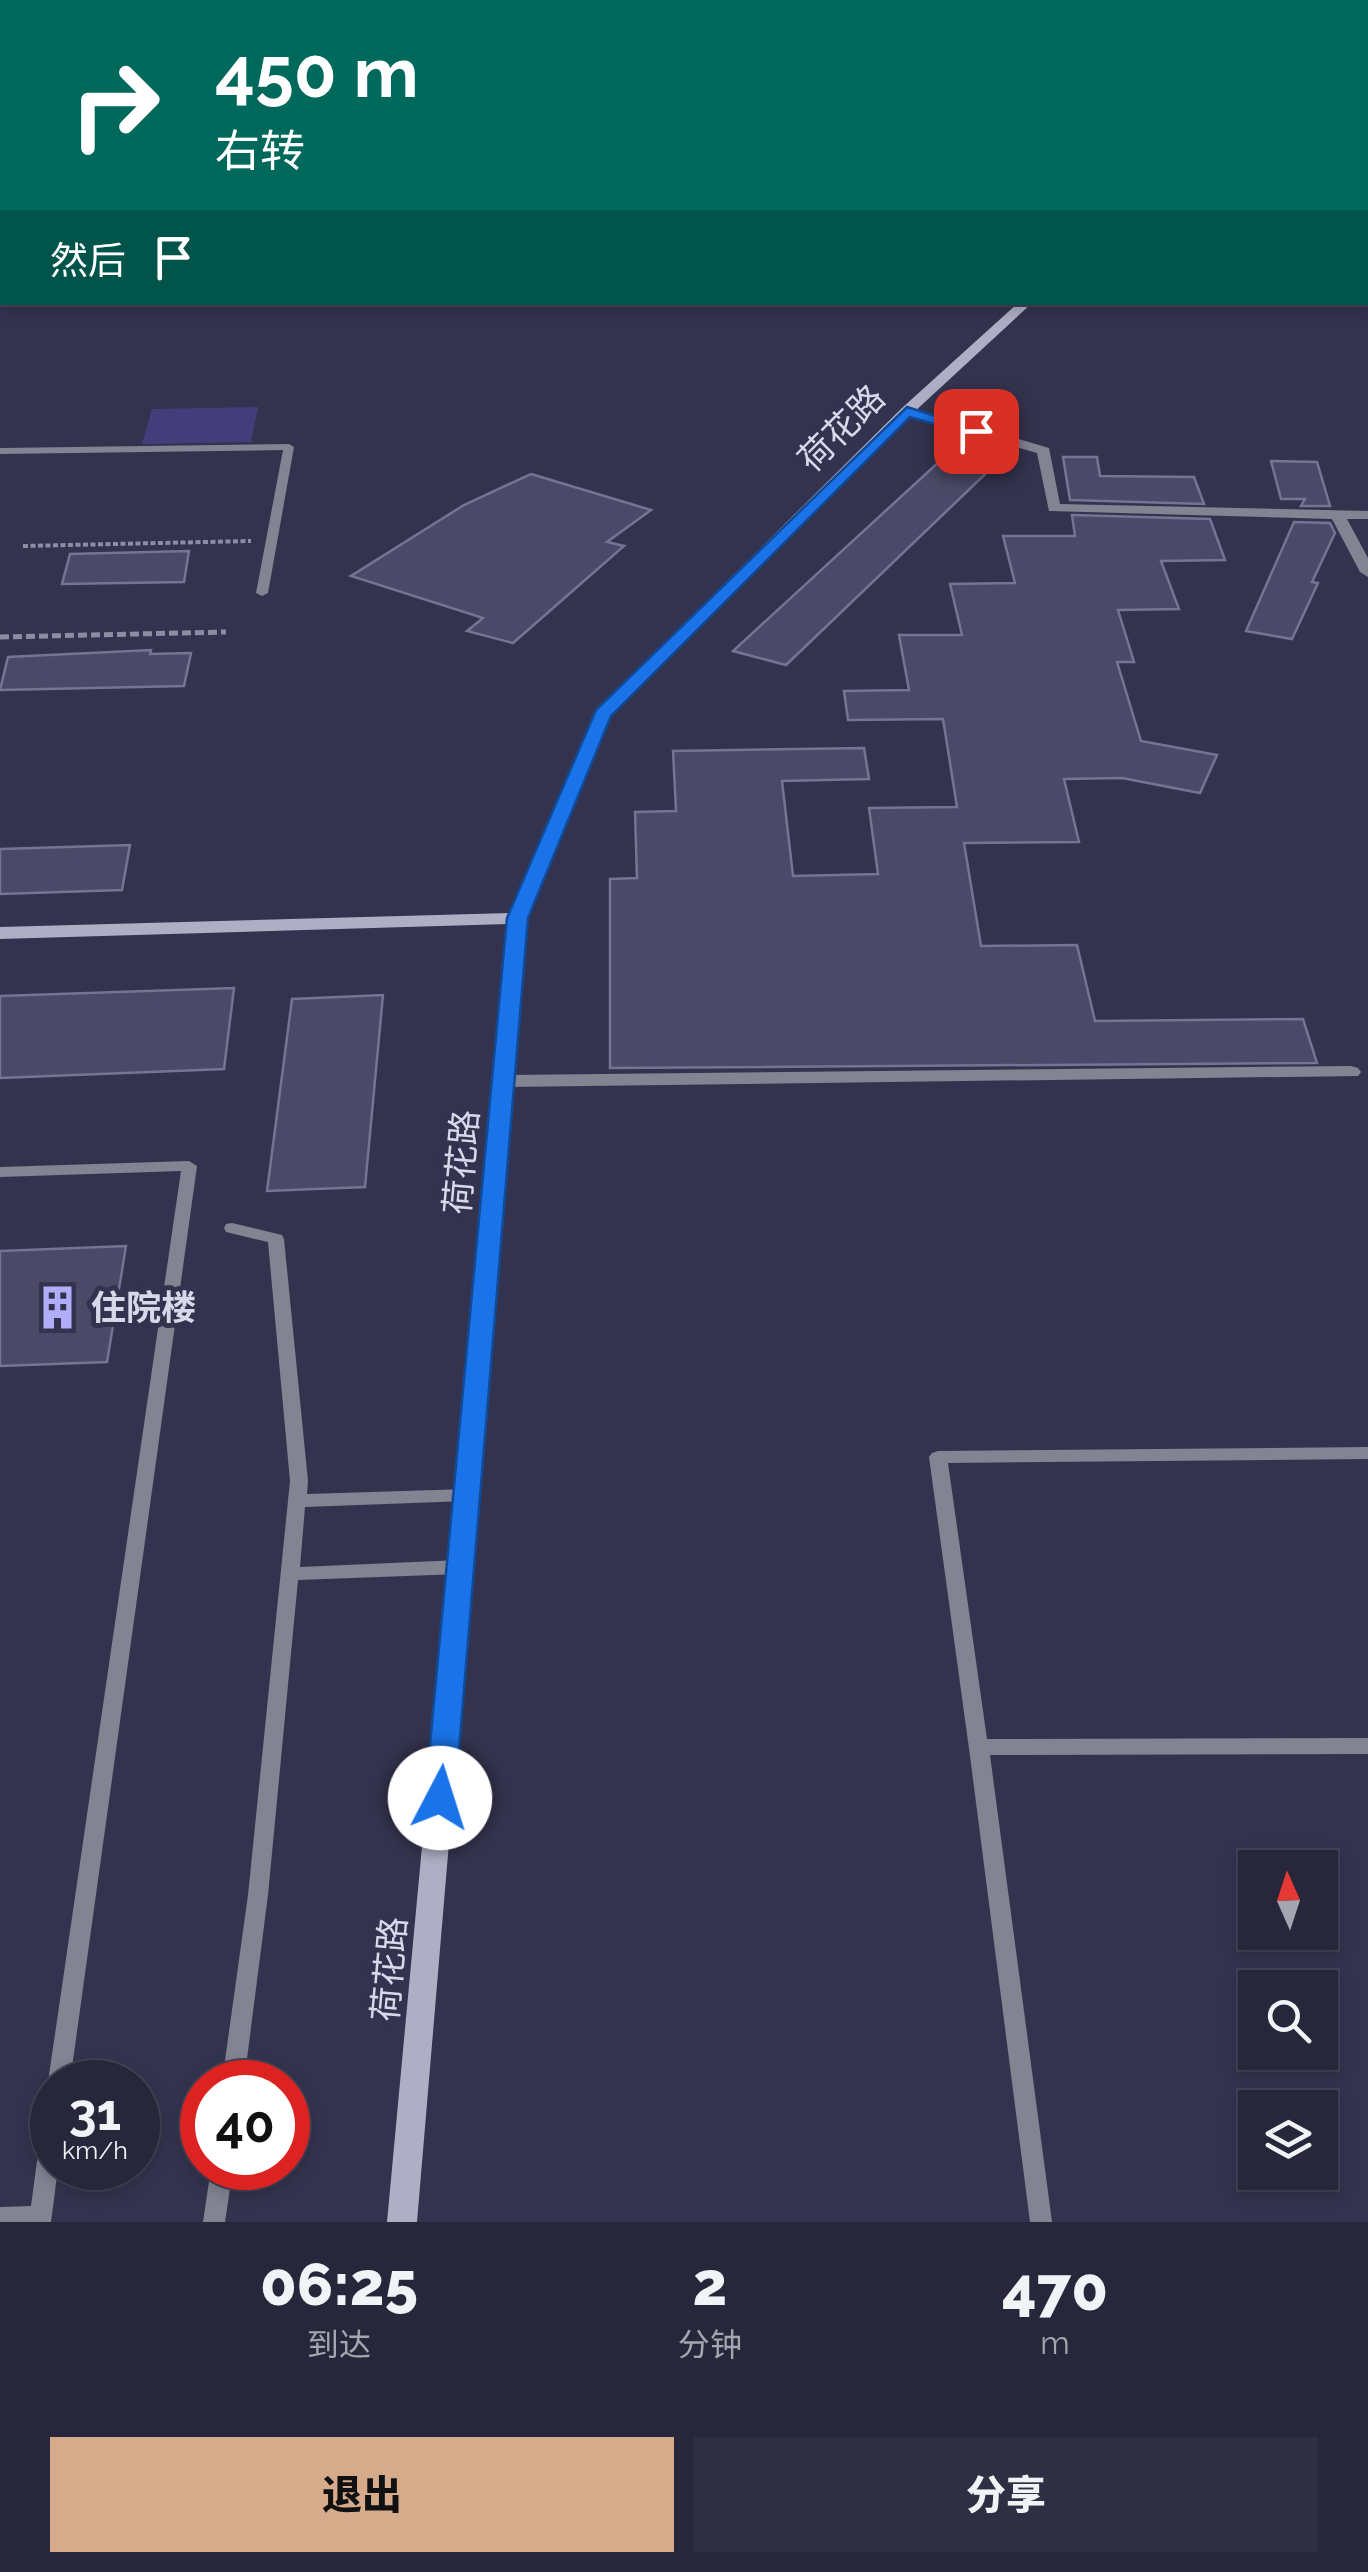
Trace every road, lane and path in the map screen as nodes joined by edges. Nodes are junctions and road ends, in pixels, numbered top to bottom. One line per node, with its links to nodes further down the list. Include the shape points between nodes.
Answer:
1 (1024, 305): 2 (street, 荷花路)
2 (907, 412): 4 (street, via 1044,450 1054,508); 12 (street, 荷花路, via 602,714)
3 (0, 452): 6 (lane, via 289,447)
4 (1337, 515): 5 (street); 8 (street)
5 (1368, 515)
6 (272, 541): 7 (path); 9 (lane)
7 (23, 546)
8 (1368, 572)
9 (262, 593)
10 (226, 632): 11 (path)
11 (0, 636)
12 (518, 918): 13 (street); 15 (street, 荷花路)
13 (0, 932)
14 (1351, 1072): 15 (street)
15 (504, 1081): 19 (street, 荷花路)
16 (0, 1172): 25 (lane, via 189,1166)
17 (232, 1228): 20 (lane, via 276,1239)
18 (1368, 1453): 24 (lane, via 938,1457)
19 (466, 1495): 20 (lane); 21 (street, 荷花路)
20 (297, 1501): 22 (lane)
21 (460, 1567): 22 (lane); 32 (street, 荷花路)
22 (290, 1574): 26 (lane)
23 (1368, 1746): 24 (lane, via 979,1748)
24 (980, 1763): 33 (lane)
25 (62, 2060)
26 (236, 2060)
27 (44, 2190): 30 (lane)
28 (219, 2190): 31 (lane)
29 (0, 2218): 30 (lane)
30 (40, 2219)
31 (214, 2222)
32 (402, 2222)
33 (1040, 2222)

